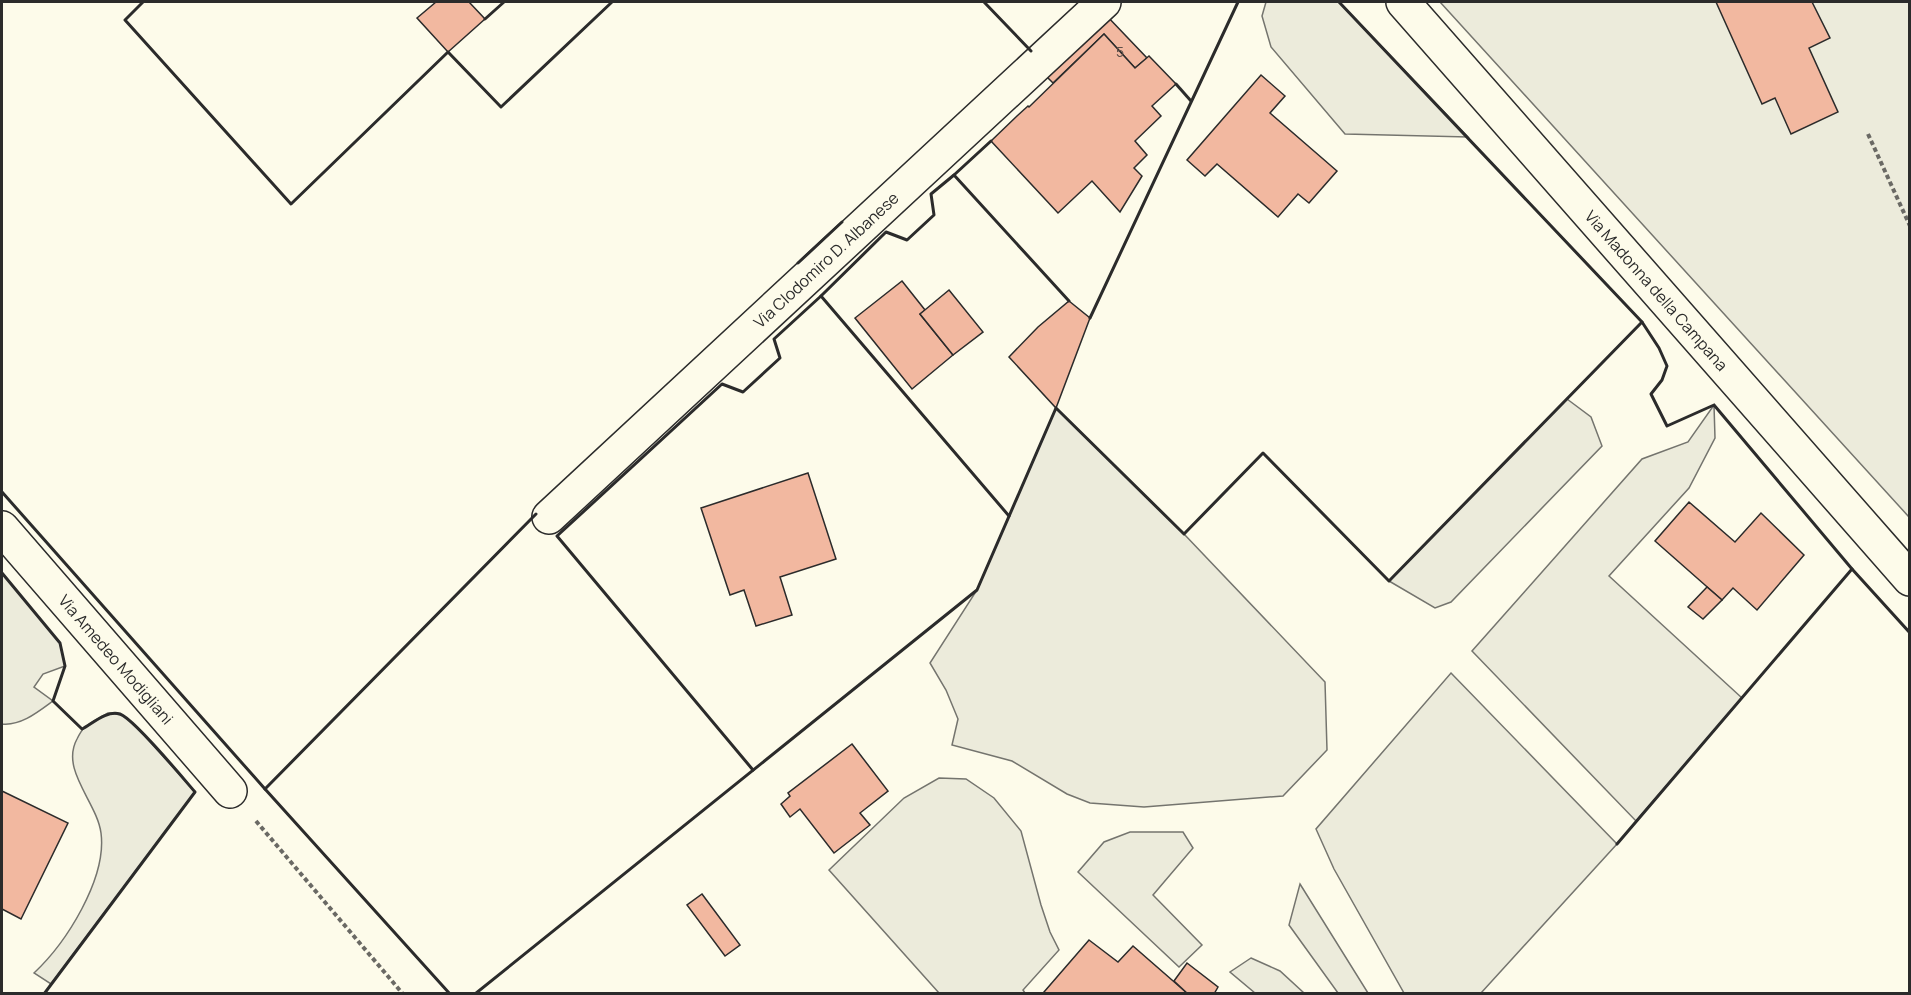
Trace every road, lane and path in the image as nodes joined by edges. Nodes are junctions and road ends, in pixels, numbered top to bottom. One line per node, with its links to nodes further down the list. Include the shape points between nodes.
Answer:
1 (1104, 2): 5 (street, Via Clodomiro D. Albanese)
2 (1403, 2): 7 (street, Via Madonna della Campana)
3 (1868, 134): 4 (path)
4 (1910, 226)
5 (549, 517)
6 (2, 528): 8 (street, Via Amedeo Modigliani)
7 (1910, 579)
8 (230, 791): 9 (path)
9 (403, 993)

